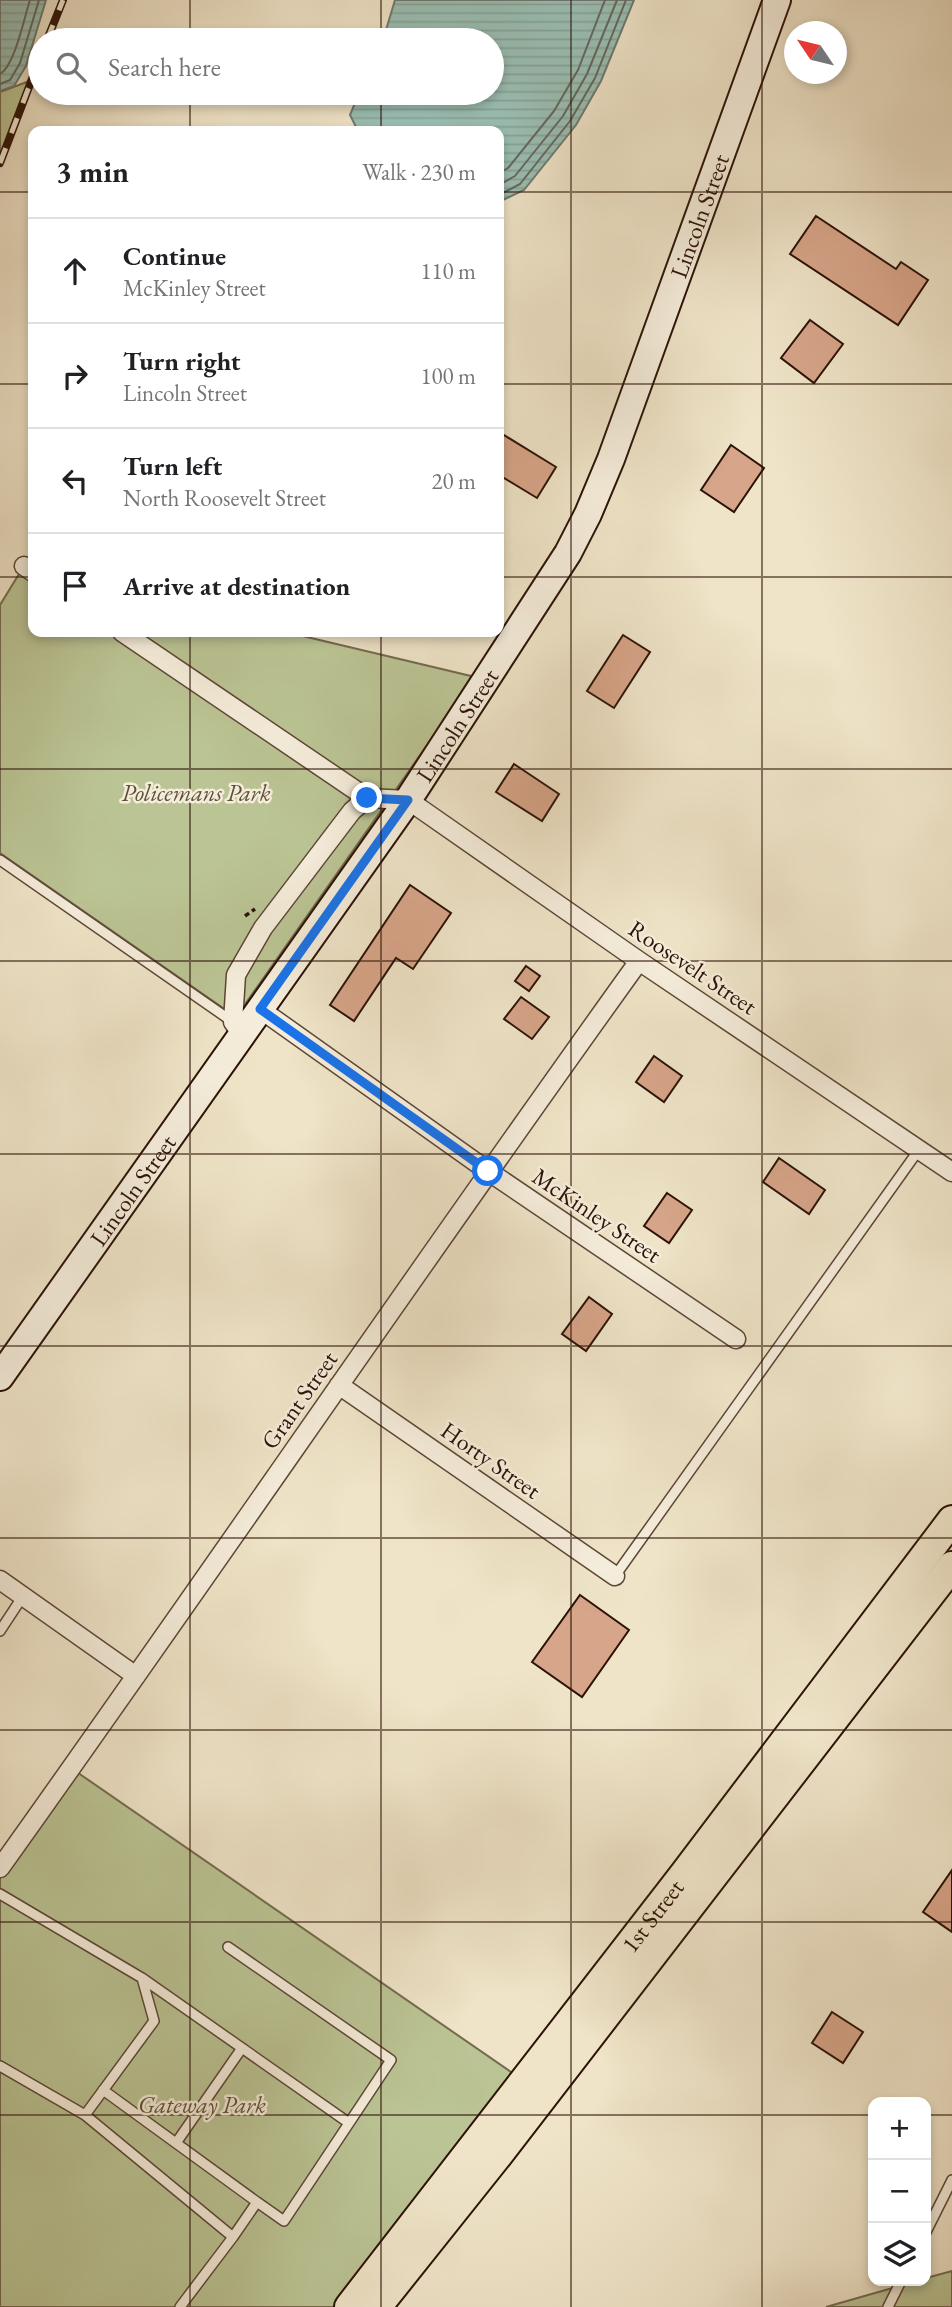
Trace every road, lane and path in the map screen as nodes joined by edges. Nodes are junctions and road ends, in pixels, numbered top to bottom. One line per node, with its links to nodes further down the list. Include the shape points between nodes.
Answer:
1 (777, 0): 4 (main road, Lincoln Street, via 588,514 545,590)
2 (137, 637): 3 (street)
3 (367, 798): 4 (street); 8 (street, via 352,811 256,939 236,975)
4 (408, 800): 6 (street, Roosevelt Street); 7 (main road, Lincoln Street)
5 (0, 860): 8 (lane)
6 (639, 961): 9 (street, Roosevelt Street); 11 (street, Grant Street)
7 (260, 1009): 8 (main road, Lincoln Street); 11 (street, McKinley Street)
8 (238, 1028): 13 (main road, Lincoln Street)
9 (918, 1150): 10 (street, Roosevelt Street); 17 (lane)
10 (949, 1165)
11 (488, 1171): 12 (street, McKinley Street); 14 (street, Grant Street)
12 (736, 1339)
13 (0, 1377)
14 (339, 1385): 17 (street, Horty Street); 21 (street, Grant Street)
15 (952, 1520): 38 (main road, 1st Street)
16 (952, 1566): 39 (main road, 1st Street)
17 (615, 1576)
18 (0, 1580): 19 (street)
19 (23, 1596): 20 (lane); 21 (street)
20 (0, 1631)
21 (136, 1676): 22 (street, Grant Street)
22 (0, 1868)
23 (0, 1894): 25 (lane)
24 (228, 1947): 30 (lane, via 391,2060)
25 (142, 1978): 26 (lane); 28 (lane, via 154,2021)
26 (243, 2048): 30 (lane); 31 (lane)
27 (0, 2066): 29 (lane)
28 (103, 2090): 29 (lane); 31 (lane)
29 (85, 2115): 35 (lane)
30 (349, 2123): 33 (lane, via 284,2221)
31 (176, 2143): 33 (lane)
32 (952, 2180): 34 (lane)
33 (257, 2202): 35 (lane)
34 (930, 2223)
35 (233, 2236): 37 (lane)
36 (898, 2286): 40 (lane)
37 (180, 2307)
38 (349, 2307)
39 (377, 2307)
40 (888, 2307)

